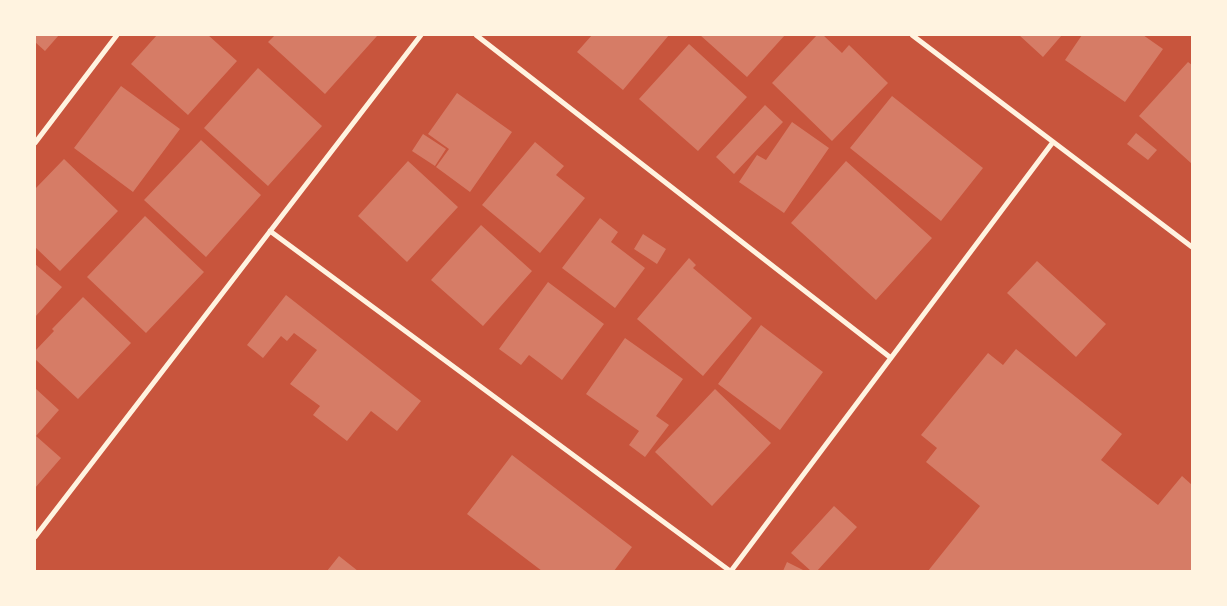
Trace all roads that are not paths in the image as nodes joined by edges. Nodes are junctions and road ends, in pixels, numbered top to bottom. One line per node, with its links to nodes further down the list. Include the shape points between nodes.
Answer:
1 (117, 35): 6 (street)
2 (421, 35): 7 (street)
3 (476, 35): 9 (street)
4 (912, 35): 5 (street)
5 (1053, 142): 8 (street); 9 (street)
6 (35, 143)
7 (270, 232): 10 (street); 11 (street)
8 (1192, 247)
9 (891, 358): 11 (street)
10 (35, 537)
11 (731, 571)

